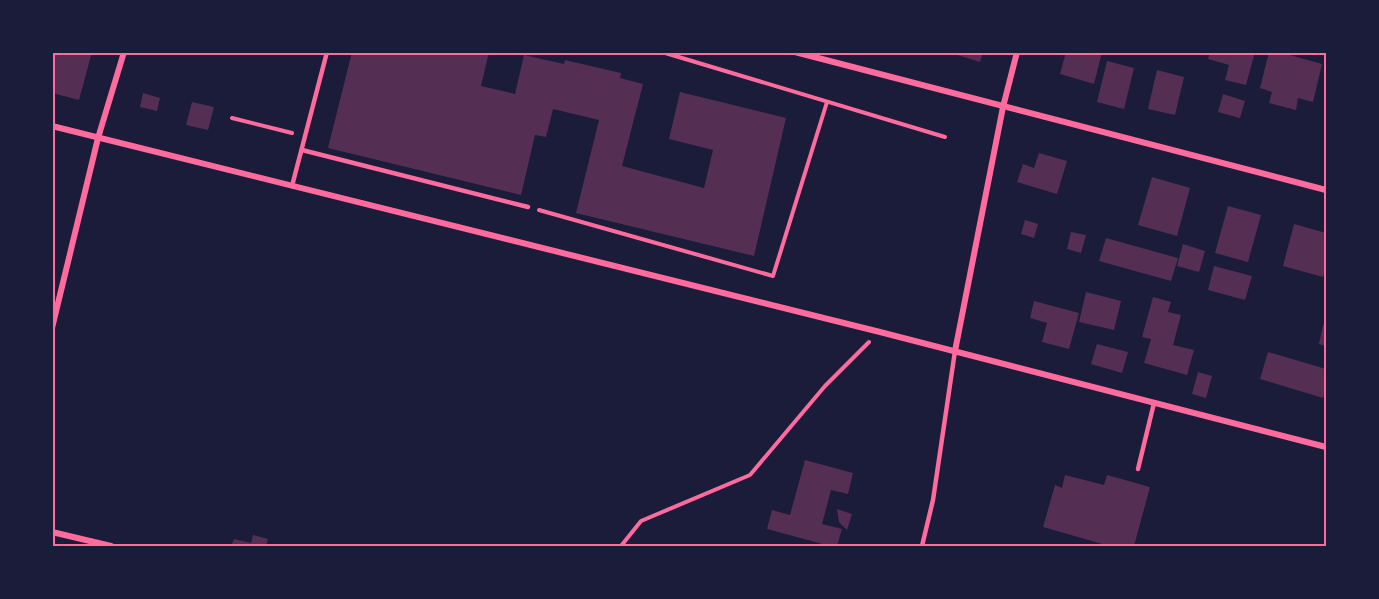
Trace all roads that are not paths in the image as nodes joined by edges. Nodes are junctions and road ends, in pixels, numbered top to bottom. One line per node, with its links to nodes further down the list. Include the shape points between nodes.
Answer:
1 (124, 52): 7 (street)
2 (327, 52): 8 (lane)
3 (795, 52): 5 (street)
4 (1017, 52): 5 (street)
5 (1003, 107): 10 (street); 13 (street)
6 (52, 126): 7 (street)
7 (98, 138): 9 (street); 12 (street)
8 (302, 150): 9 (lane); 11 (lane)
9 (292, 187): 13 (street)
10 (1326, 190)
11 (528, 207)
12 (52, 328)
13 (956, 351): 14 (street); 19 (lane)
14 (1154, 403): 15 (street); 16 (lane)
15 (1326, 447)
16 (1138, 469)
17 (52, 532): 18 (street)
18 (111, 546)
19 (922, 546)

